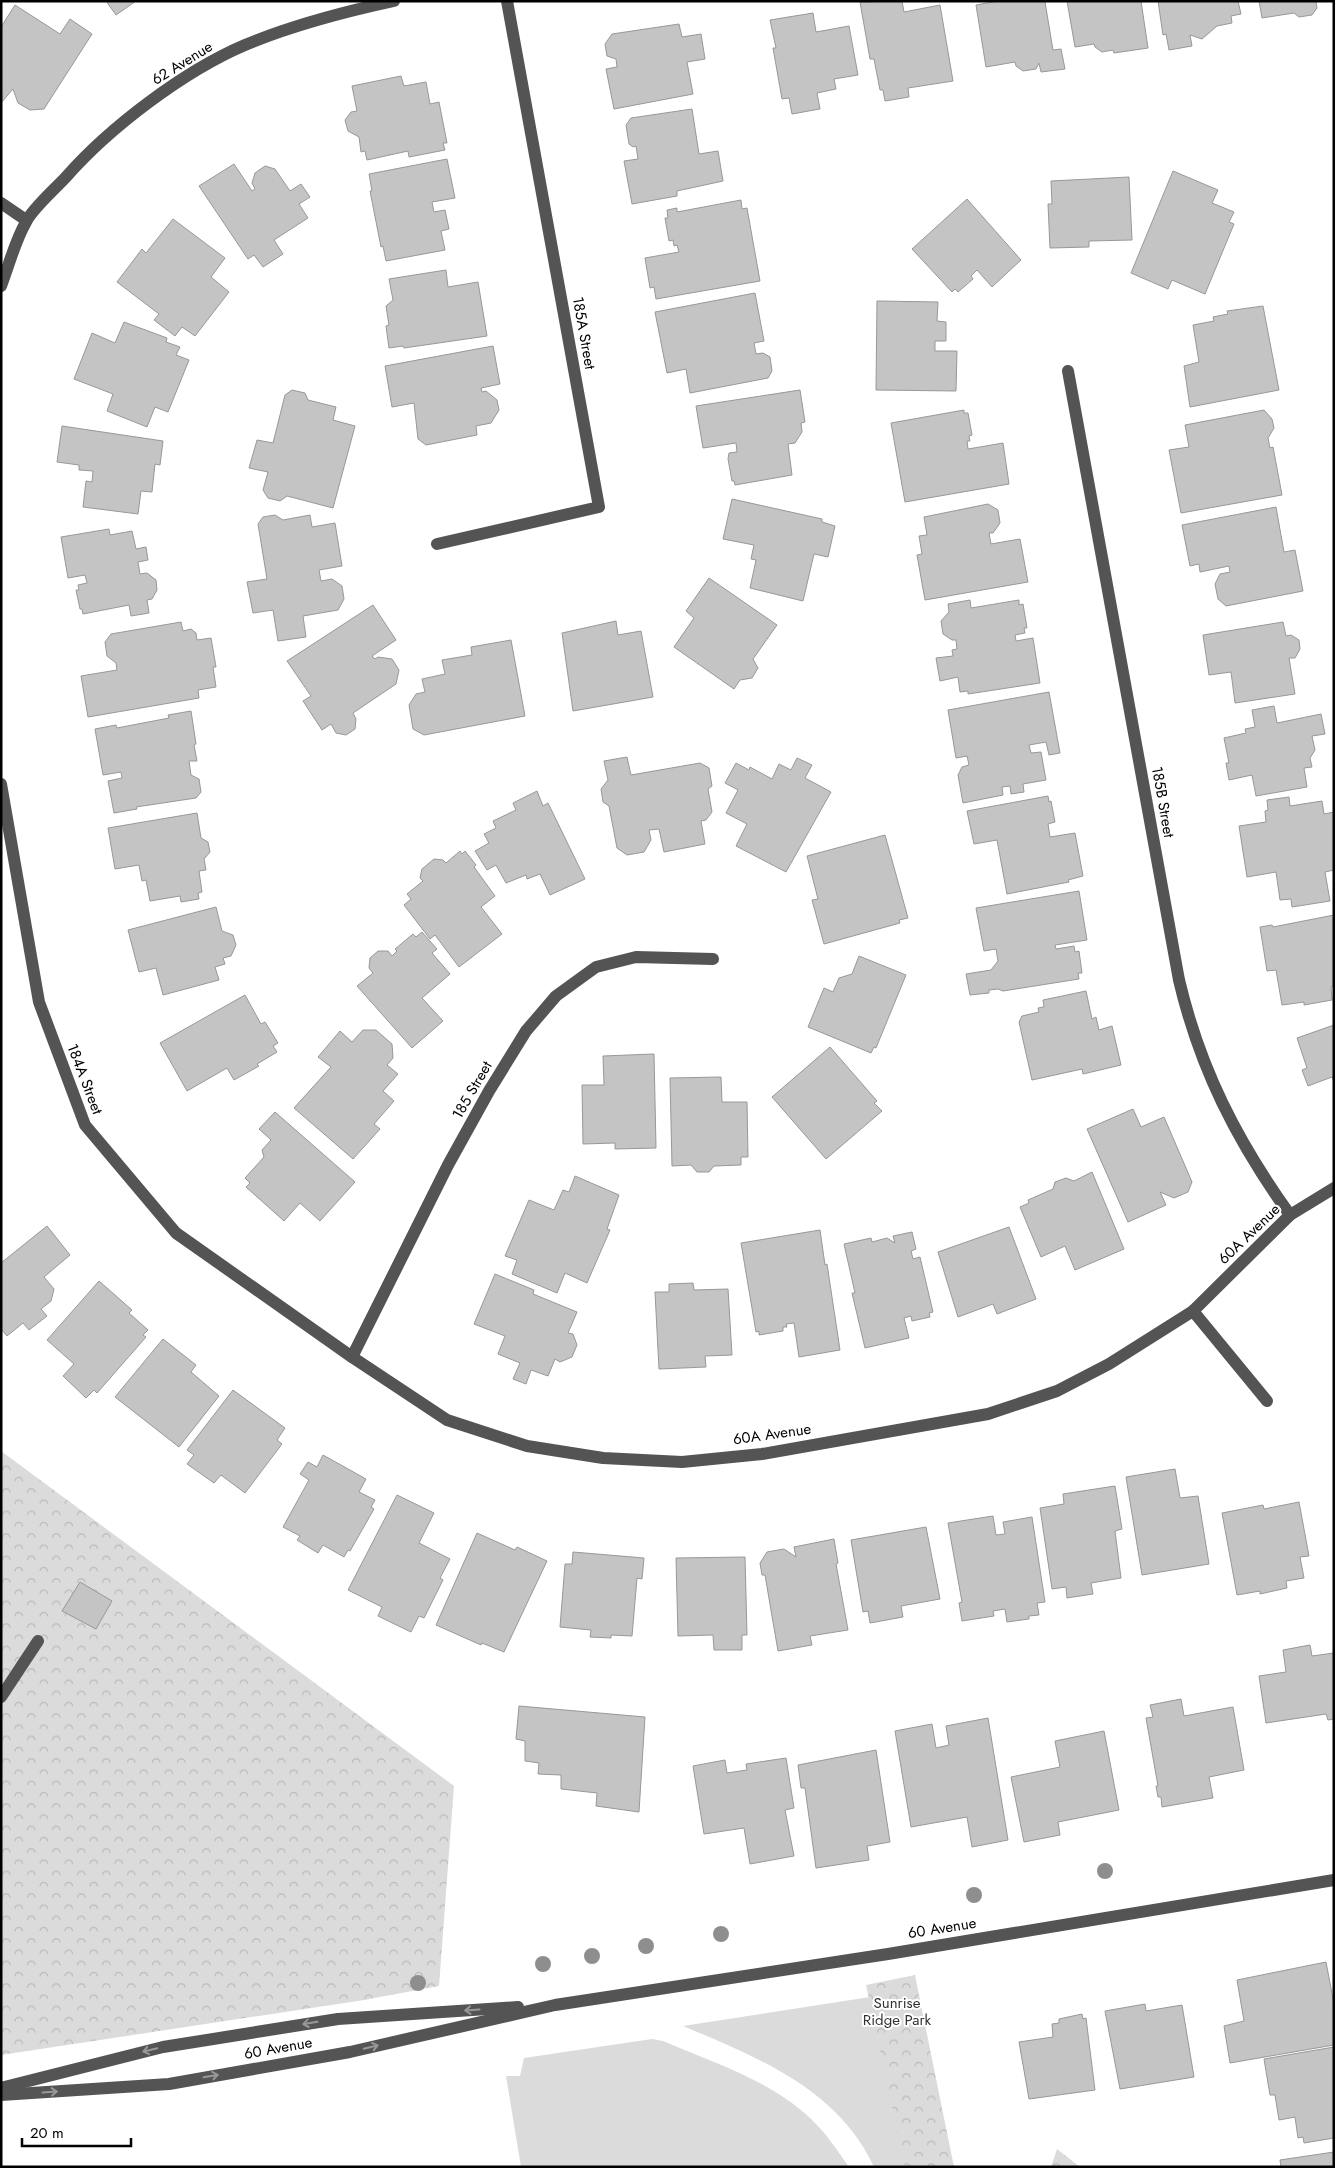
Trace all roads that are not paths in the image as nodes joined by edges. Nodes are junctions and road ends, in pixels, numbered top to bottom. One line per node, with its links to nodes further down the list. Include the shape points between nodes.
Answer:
1 (394, 1): 4 (street, 62 Avenue, via 294,26 243,46 188,76 135,112 78,163)
2 (507, 1): 7 (street, 185A Street, via 599,507)
3 (1, 204): 4 (street)
4 (26, 220): 5 (street)
5 (1, 286)
6 (1068, 371): 11 (street, 185B Street, via 1189,1022 1207,1072 1235,1128)
7 (437, 544)
8 (1, 784): 13 (street, 184A Street, via 39,1002 85,1125 176,1234)
9 (713, 959): 13 (street, 185 Street, via 636,957 596,967 556,996 526,1031 489,1091 448,1165)
10 (1334, 1188): 11 (street, 60A Avenue)
11 (1290, 1215): 12 (street, 60A Avenue)
12 (1193, 1312): 13 (street, 60A Avenue, via 1110,1364 1057,1390 988,1414 762,1454 682,1462 603,1458 527,1446 447,1420); 14 (street)
13 (352, 1357)
14 (1267, 1401)
15 (38, 1641): 16 (street)
16 (1, 1696)
17 (1334, 1880): 18 (street, 60 Avenue, via 888,1954)
18 (555, 2004): 19 (street, 60 Avenue, one-way to 19, via 338,2019 163,2047); 20 (street, 60 Avenue, one-way to 18, via 169,2084 350,2052)
19 (1, 2088)
20 (1, 2095)

